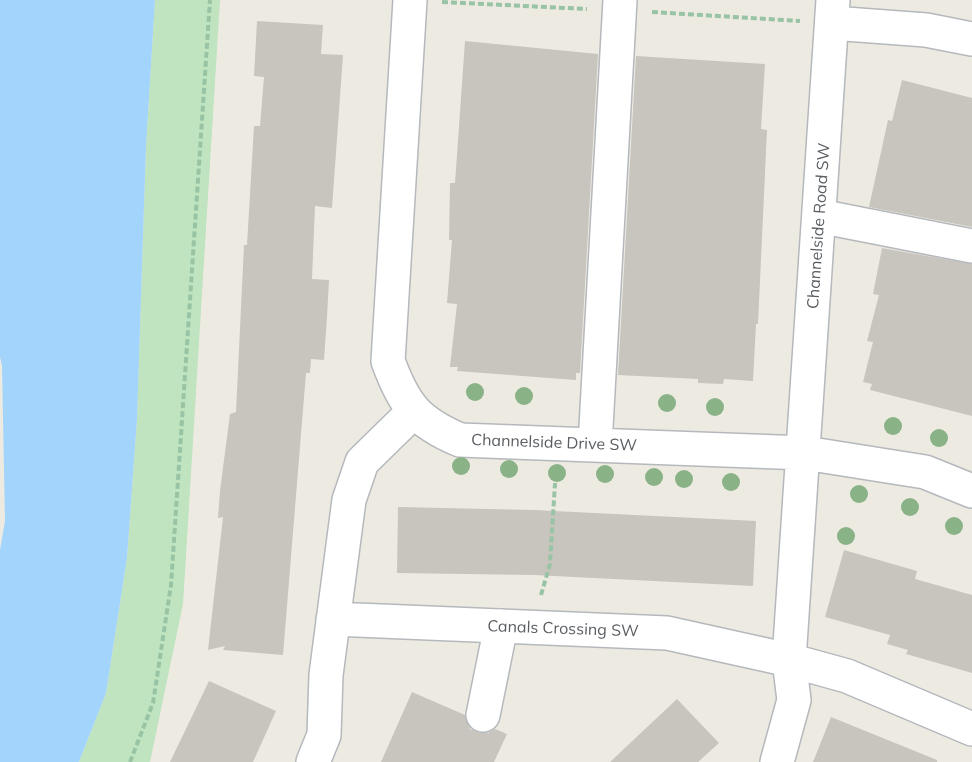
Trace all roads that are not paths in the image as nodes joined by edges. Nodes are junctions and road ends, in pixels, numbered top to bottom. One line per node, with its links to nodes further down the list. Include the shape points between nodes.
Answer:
1 (410, 0): 7 (street, Channelside Drive SW, via 388,361)
2 (620, 0): 8 (street)
3 (833, 11): 4 (street); 5 (street, Channelside Road SW)
4 (972, 39)
5 (819, 216): 6 (street); 9 (street, Channelside Road SW)
6 (972, 246)
7 (413, 412): 8 (street, Channelside Drive SW, via 433,428 460,440); 11 (street, via 362,462 349,500)
8 (594, 445): 9 (street, Channelside Drive SW)
9 (805, 453): 10 (street, Channelside Drive SW, via 925,472); 13 (street)
10 (972, 490)
11 (333, 619): 12 (street, Canals Crossing SW); 16 (street, via 324,735)
12 (501, 626): 13 (street, Canals Crossing SW, via 667,633); 14 (street)
13 (789, 660): 15 (street, Canals Crossing SW, via 847,676); 17 (street, via 794,700)
14 (483, 715)
15 (972, 729)
16 (313, 762)
17 (777, 762)

